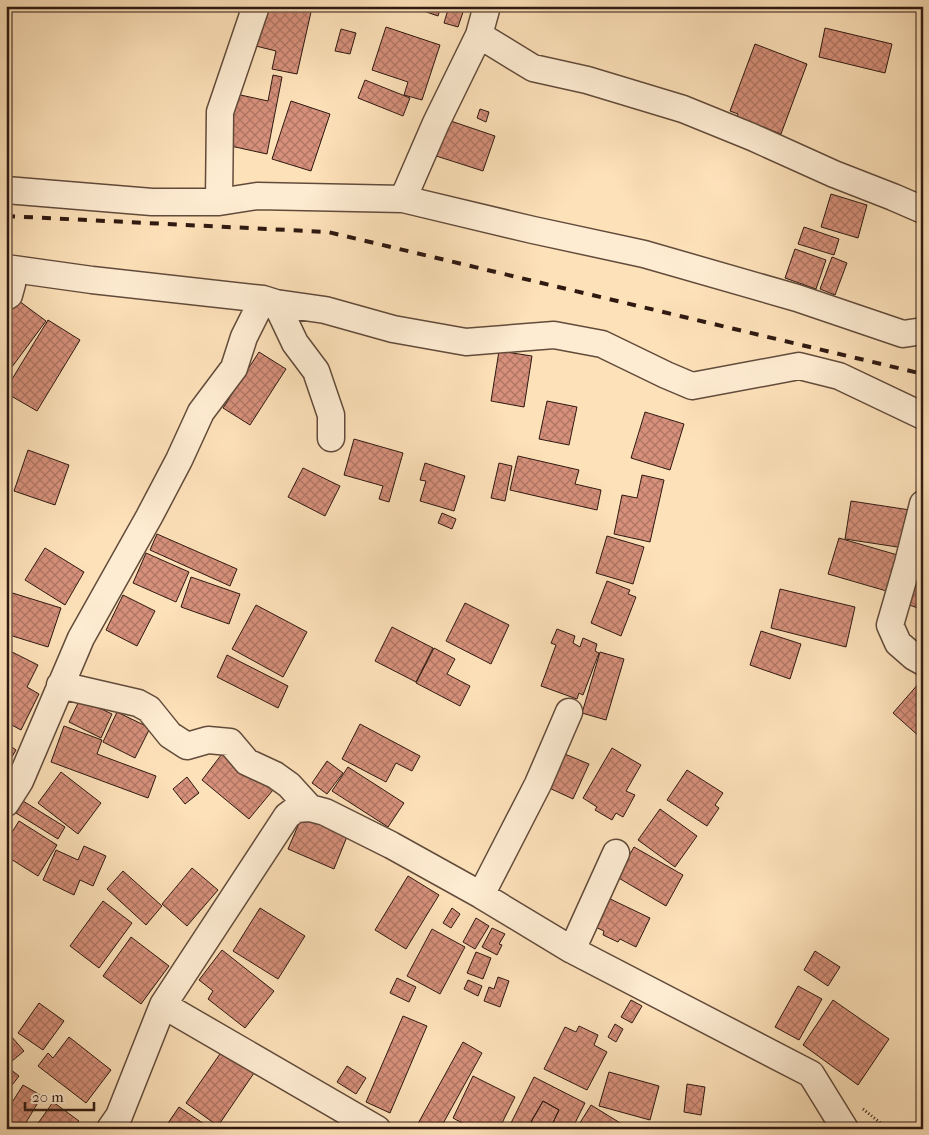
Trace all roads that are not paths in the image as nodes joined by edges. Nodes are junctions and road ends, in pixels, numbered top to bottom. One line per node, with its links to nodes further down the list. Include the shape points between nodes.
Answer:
1 (256, 6): 6 (street, via 220,112)
2 (487, 6): 3 (street)
3 (478, 35): 5 (street); 7 (street, via 533,68 587,80 683,109)
4 (6, 190): 6 (street, via 152,202)
5 (403, 199): 6 (street, via 257,196); 11 (street, via 644,254 798,298 903,334)
6 (219, 202)
7 (923, 210)
8 (6, 268): 9 (street, via 12,284); 10 (street)
9 (6, 297)
10 (269, 301): 12 (street, via 325,310 393,329 466,342 554,334 602,344 692,386 799,366 839,376); 13 (street, via 316,371 331,415); 16 (street, via 244,337 234,368 201,412 149,517 81,638)
11 (923, 331)
12 (923, 416)
13 (331, 438)
14 (923, 504): 15 (street, via 890,625 898,643)
15 (923, 662)
16 (60, 685): 18 (street, via 20,781); 19 (street, via 138,703 149,709 170,735 187,746 208,740 230,742 247,762 275,774)
17 (569, 712): 21 (street, via 538,784)
18 (6, 802)
19 (310, 808): 21 (street, via 325,812 383,841); 23 (street, via 296,809 287,816)
20 (616, 853): 22 (street)
21 (482, 895): 22 (street)
22 (572, 950): 26 (street, via 811,1074)
23 (163, 1005): 24 (street, via 119,1116); 25 (street)
24 (110, 1129)
25 (377, 1129)
26 (845, 1129)

